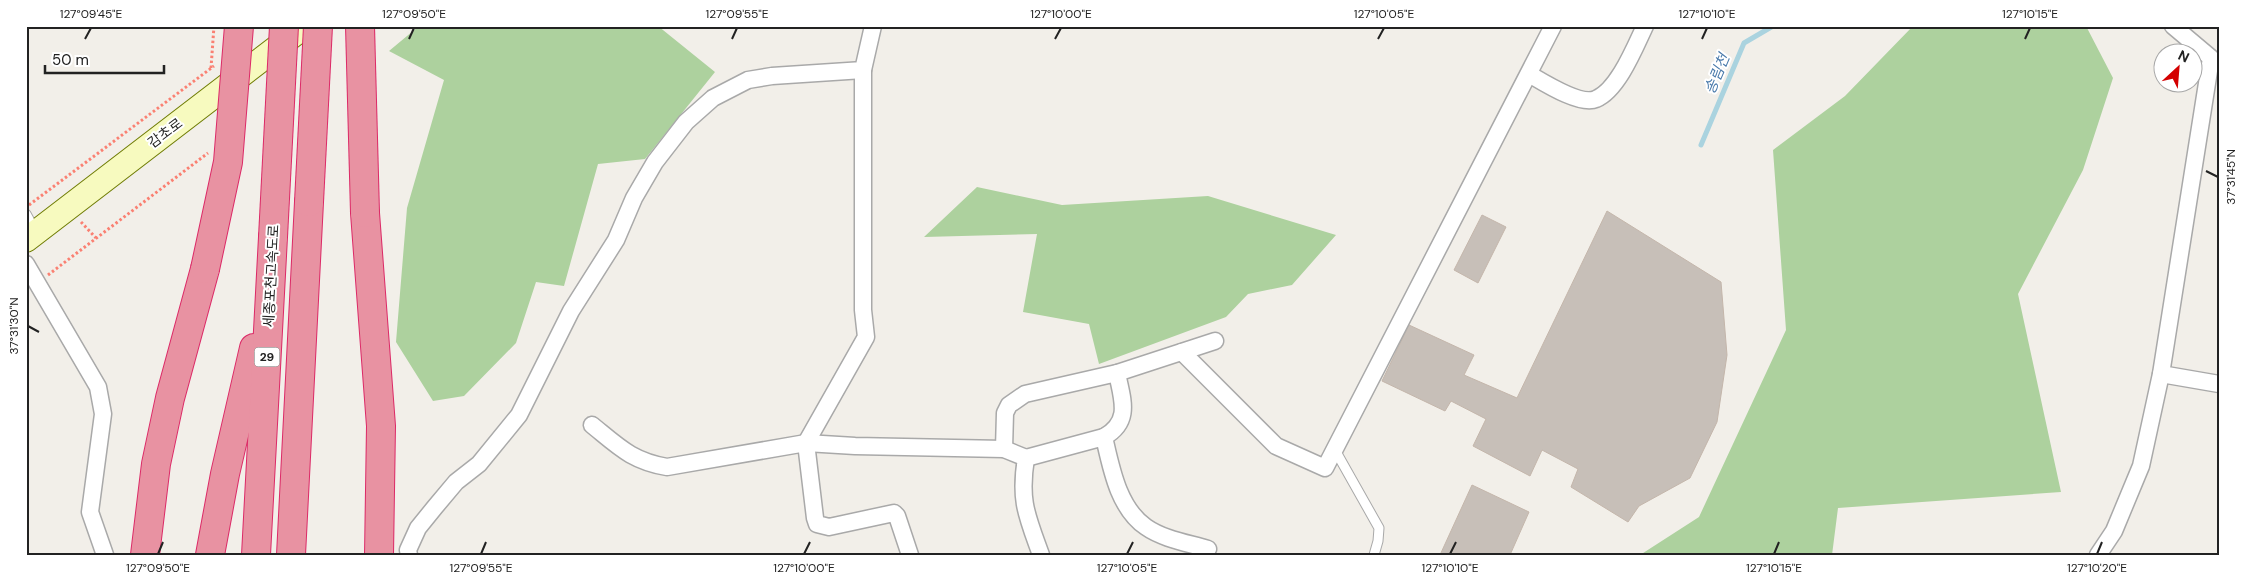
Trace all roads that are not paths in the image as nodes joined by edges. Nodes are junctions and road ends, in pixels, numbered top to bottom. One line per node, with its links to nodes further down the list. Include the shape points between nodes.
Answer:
1 (239, 26): 28 (highway, bridge, via 228,162 156,464)
2 (284, 26): 14 (highway, 세종포천고속도로 / 29, bridge)
3 (305, 26): 12 (main road, 감초로)
4 (318, 26): 31 (highway, bridge)
5 (360, 26): 32 (highway, bridge, via 365,213 381,426)
6 (873, 26): 10 (street)
7 (1553, 26): 11 (street)
8 (1645, 26): 11 (street, via 1616,80 1595,100 1558,90)
9 (2173, 26): 18 (street, via 2211,58)
10 (863, 70): 22 (street, via 863,310 866,337); 33 (street, via 748,80 713,98 686,122 655,162 634,198 616,240 571,311 519,416 479,464 456,482 435,506 418,528 408,550)
11 (1529, 74): 24 (street)
12 (30, 229)
13 (26, 264): 27 (street, via 98,387 103,414 90,512)
14 (271, 276): 29 (highway, via 225,474); 30 (highway, 세종포천고속도로 / 29)
15 (1215, 341): 16 (street)
16 (1182, 352): 17 (street); 24 (street, via 1276,446 1325,468)
17 (1117, 374): 21 (street, via 1124,406 1122,416 1115,431); 23 (street, via 1016,398 1005,413)
18 (2161, 374): 19 (street); 37 (street, via 2140,466 2114,531)
19 (2219, 384)
20 (592, 425): 22 (street, via 630,456 648,464 667,466)
21 (1104, 437): 25 (street); 26 (street, via 1116,482 1131,512 1146,527)
22 (806, 443): 23 (street); 34 (street, via 818,524 829,527 894,513)
23 (1004, 449): 25 (street)
24 (1335, 450): 36 (lane, via 1379,528)
25 (1026, 458): 35 (street, via 1023,498)
26 (1208, 549)
27 (105, 555)
28 (145, 555)
29 (210, 555)
30 (256, 555)
31 (291, 555)
32 (379, 555)
33 (409, 555)
34 (910, 555)
35 (1041, 555)
36 (1374, 555)
37 (2098, 555)

